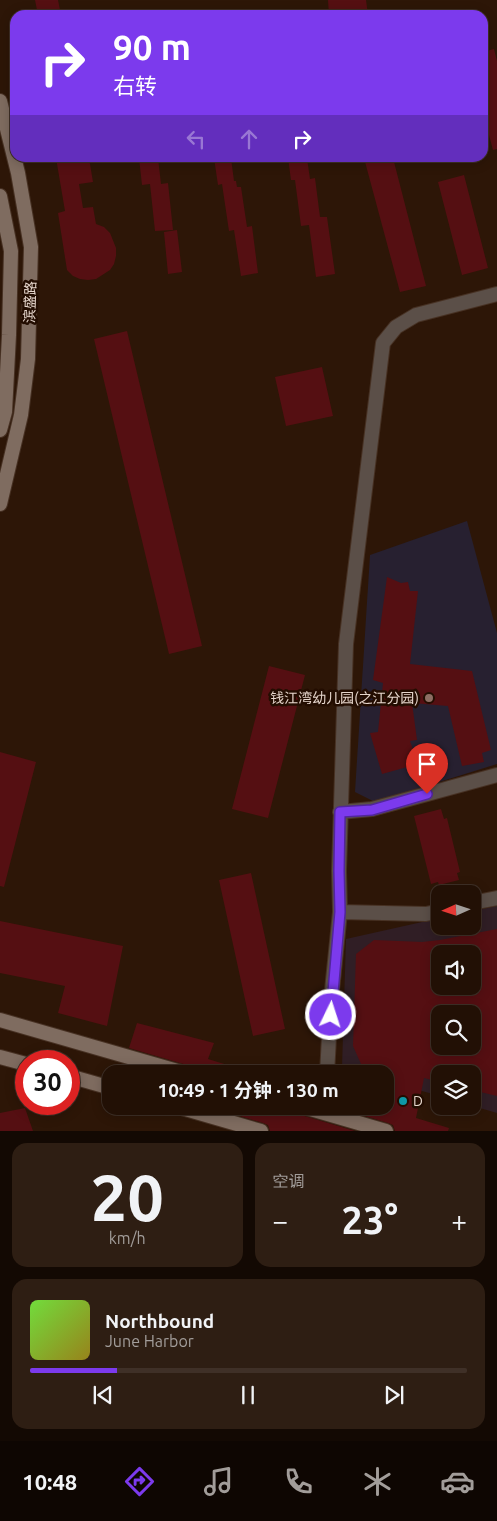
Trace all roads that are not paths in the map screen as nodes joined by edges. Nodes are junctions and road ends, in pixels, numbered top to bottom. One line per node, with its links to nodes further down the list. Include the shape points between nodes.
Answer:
1 (0, 101): 2 (main road, 滨盛路)
2 (10, 141)
3 (15, 162): 7 (main road, 滨盛路, via 31,247 28,358 21,414)
4 (0, 196): 6 (main road, 滨盛路, via 11,251 5,412)
5 (497, 294): 9 (street, via 416,315 396,327 383,343 346,644)
6 (0, 430)
7 (0, 504)
8 (497, 775): 9 (street, via 372,810)
9 (340, 812): 12 (street)
10 (497, 898): 11 (street)
11 (481, 901)
12 (340, 912): 13 (street); 18 (street)
13 (431, 913)
14 (0, 1020): 17 (main road)
15 (0, 1057): 16 (main road)
16 (15, 1061)
17 (157, 1065)
18 (327, 1065)
19 (80, 1079): 20 (main road)
20 (102, 1085)
21 (206, 1115): 23 (main road)
22 (338, 1115): 24 (main road)
23 (261, 1131)
24 (386, 1131)

